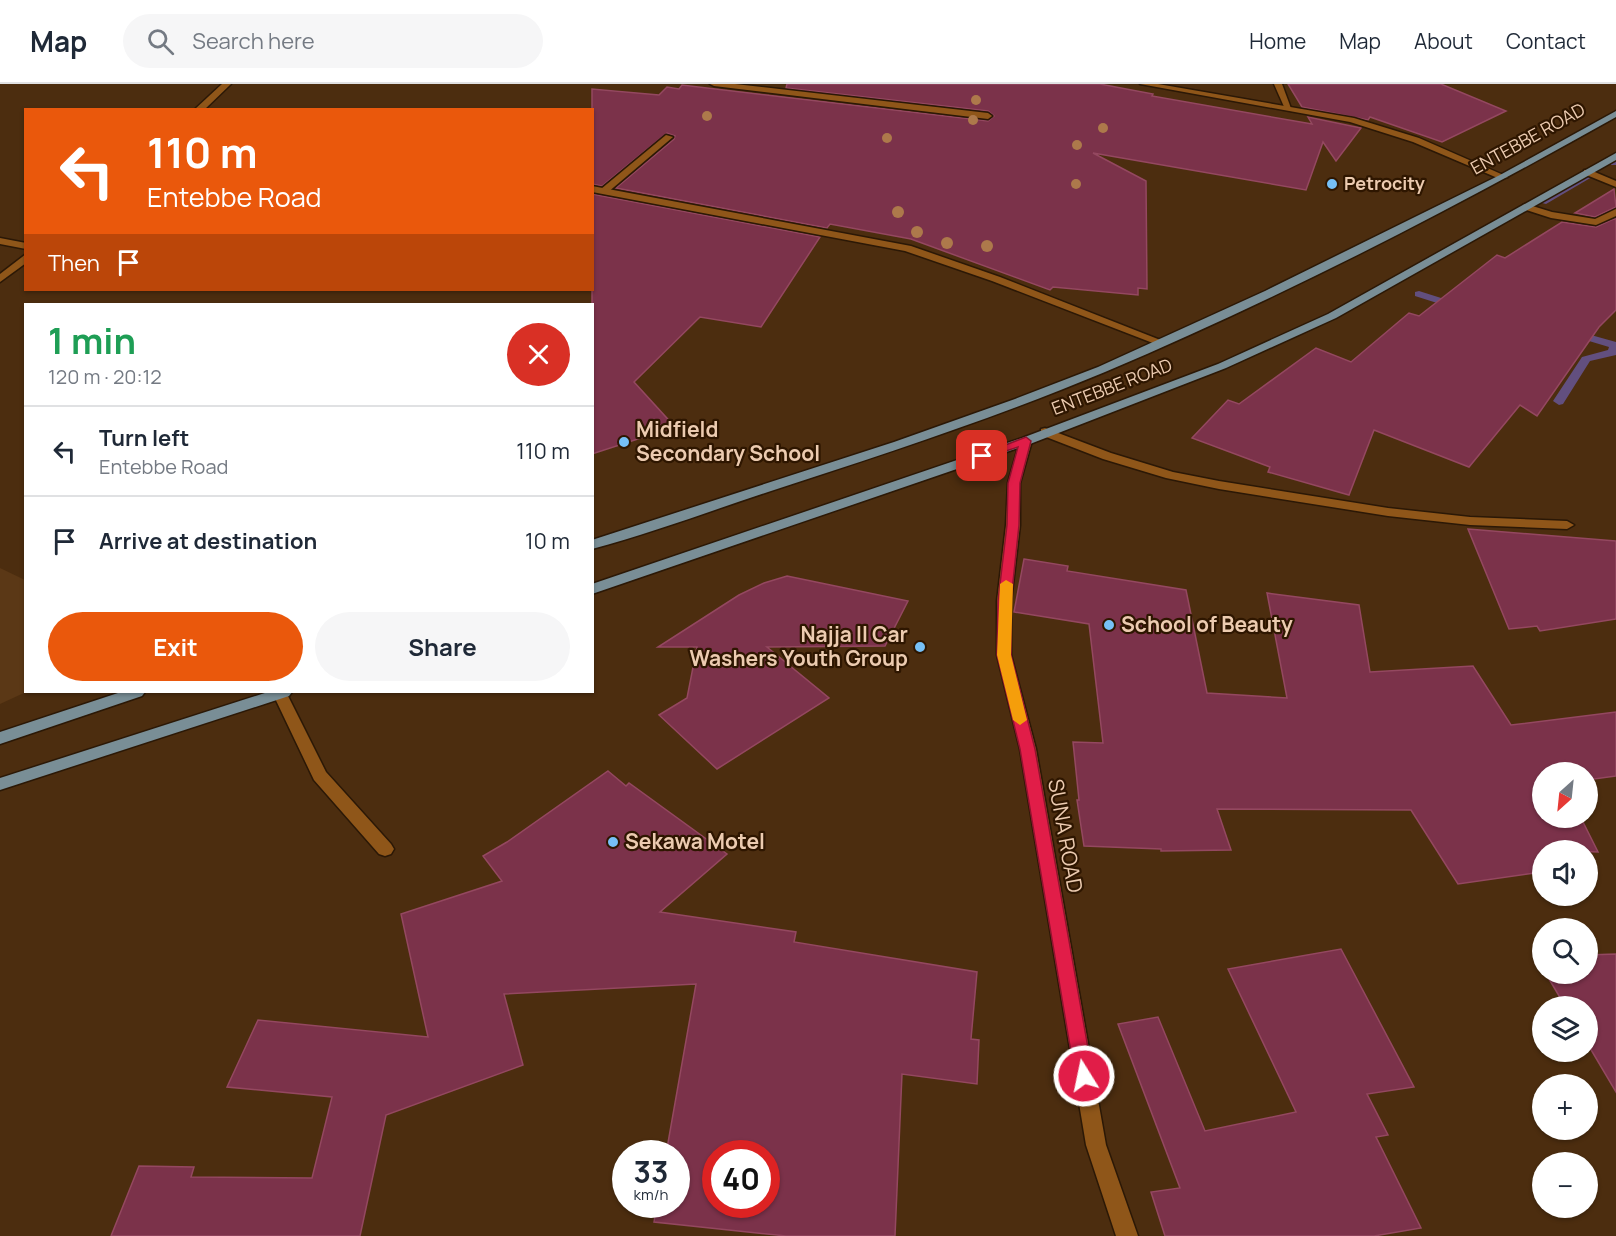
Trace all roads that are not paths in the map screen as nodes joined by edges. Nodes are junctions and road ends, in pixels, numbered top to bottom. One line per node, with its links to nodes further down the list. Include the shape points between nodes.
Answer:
1 (227, 84): 5 (street)
2 (714, 84): 8 (street)
3 (1144, 84): 6 (street)
4 (1278, 84): 6 (street)
5 (200, 108)
6 (1289, 109): 12 (street, via 1397,132)
7 (1616, 114): 12 (main road, ENTEBBE ROAD)
8 (988, 116)
9 (669, 137): 14 (street)
10 (1616, 156): 11 (main road, ENTEBBE ROAD)
11 (1587, 172): 13 (street); 15 (main road, ENTEBBE ROAD)
12 (1503, 177): 21 (main road, ENTEBBE ROAD)
13 (1616, 184)
14 (598, 190): 21 (street, via 907,248)
15 (1526, 207): 16 (street, via 1596,222); 22 (main road, ENTEBBE ROAD, via 1324,320 1222,366)
16 (1616, 212)
17 (0, 241): 18 (street)
18 (24, 246)
19 (24, 259): 20 (street)
20 (0, 279)
21 (1162, 343): 25 (main road, ENTEBBE ROAD, via 1019,402)
22 (1045, 432): 23 (main road, ENTEBBE ROAD); 24 (street, via 1107,456 1219,485 1470,521)
23 (1026, 441): 26 (main road, ENTEBBE ROAD); 33 (street, SUNA ROAD, via 1014,483 1004,601 1004,655 1028,749 1096,1145)
24 (1567, 525)
25 (594, 544)
26 (594, 588)
27 (134, 693): 30 (main road)
28 (279, 693): 31 (main road)
29 (282, 693): 32 (street, via 320,777)
30 (0, 738)
31 (0, 784)
32 (386, 849)
33 (1127, 1236)

